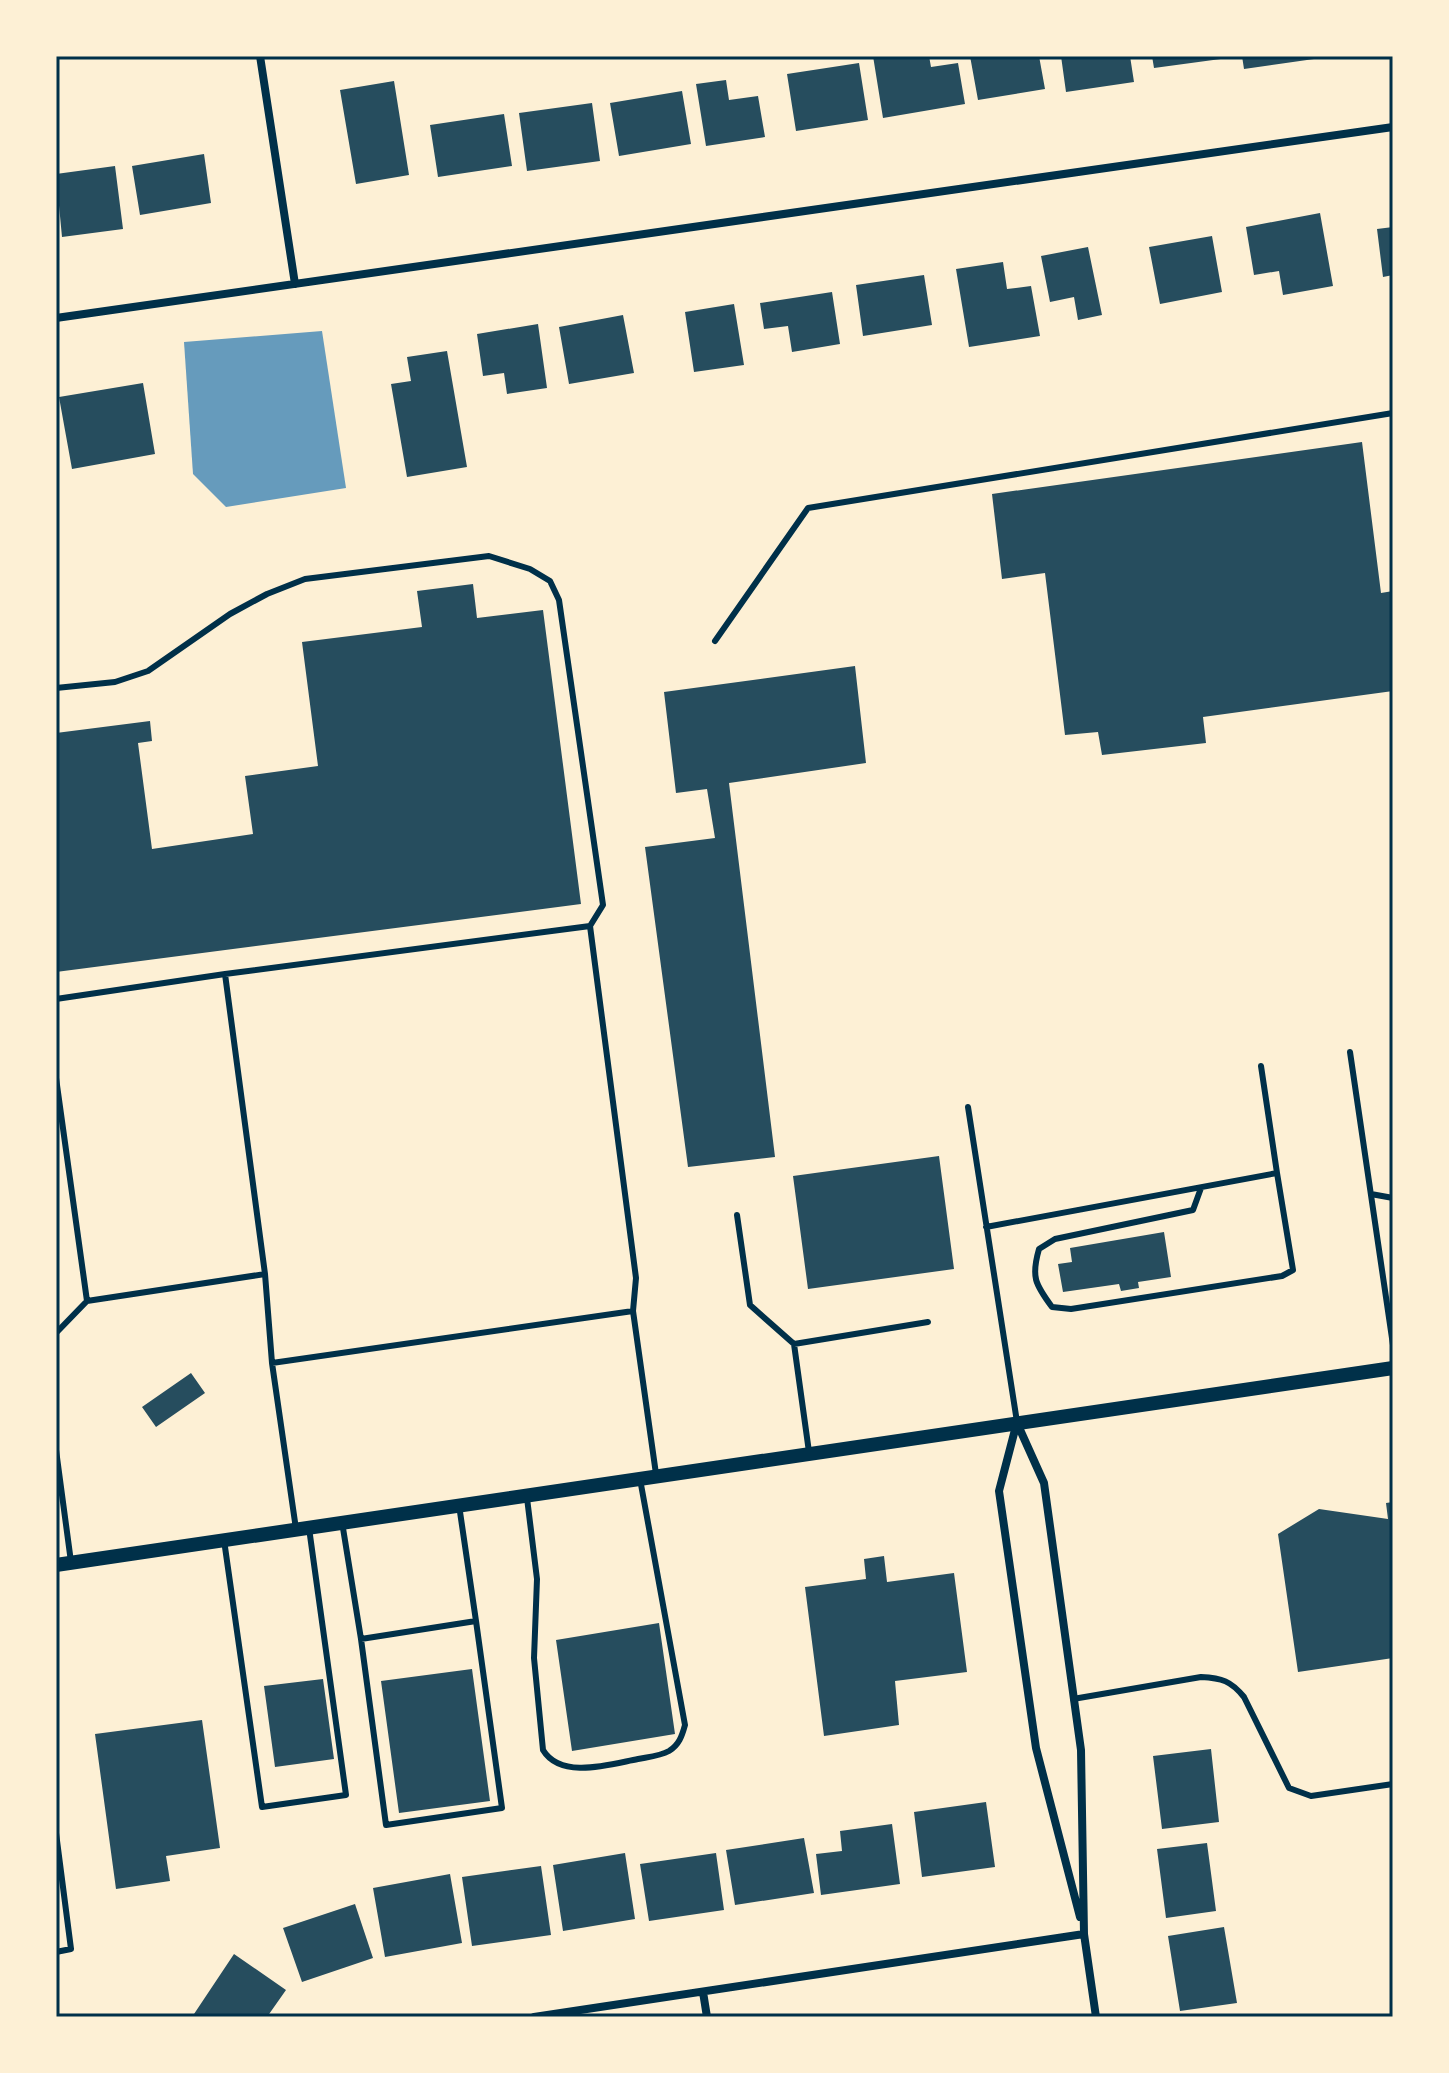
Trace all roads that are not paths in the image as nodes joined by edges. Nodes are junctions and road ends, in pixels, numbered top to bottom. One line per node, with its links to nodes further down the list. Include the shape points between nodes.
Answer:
1 (260, 56): 3 (street)
2 (1393, 127): 3 (street)
3 (295, 284): 4 (street)
4 (56, 318)
5 (1393, 413): 6 (lane, via 808,508)
6 (715, 641)
7 (56, 688): 8 (lane, via 115,682 148,671 230,614 305,579 489,556 530,569 550,581 559,600 603,905)
8 (590, 926): 9 (lane); 23 (lane, via 636,1278)
9 (225, 974): 10 (lane); 21 (lane)
10 (56, 999)
11 (1350, 1052): 17 (lane)
12 (1261, 1066): 15 (lane)
13 (56, 1078): 22 (lane)
14 (968, 1107): 20 (lane)
15 (1277, 1173): 16 (lane); 16 (lane, via 1293,1270 1282,1276 1071,1309 1052,1307 1036,1285 1039,1249 1055,1239 1193,1210)
16 (1201, 1188): 20 (lane)
17 (1371, 1194): 18 (lane); 27 (lane)
18 (1393, 1198)
19 (737, 1215): 26 (lane, via 750,1305)
20 (986, 1227): 30 (lane)
21 (265, 1274): 22 (lane); 28 (lane)
22 (87, 1301): 25 (lane)
23 (633, 1311): 28 (lane); 33 (lane)
24 (928, 1322): 26 (lane)
25 (56, 1333)
26 (794, 1344): 32 (lane)
27 (1393, 1345)
28 (272, 1363): 38 (lane)
29 (1393, 1368): 30 (street)
30 (1017, 1422): 32 (street); 43 (street, via 1044,1483); 46 (street, via 999,1491 1036,1748)
31 (56, 1450): 40 (lane)
32 (809, 1452): 33 (street)
33 (656, 1475): 34 (street)
34 (639, 1478): 35 (street); 35 (lane, via 685,1725 670,1750 595,1768 563,1765 543,1750 534,1658 537,1579)
35 (526, 1495): 36 (street)
36 (459, 1505): 37 (street); 41 (lane)
37 (342, 1522): 38 (street); 42 (lane)
38 (302, 1528): 39 (street); 39 (lane, via 346,1795 262,1807)
39 (224, 1540): 40 (street)
40 (64, 1564)
41 (476, 1621): 42 (lane); 42 (lane, via 502,1808 473,1813 386,1825)
42 (361, 1639)
43 (1073, 1699): 44 (lane, via 1220,1677 1244,1697 1282,1777 1297,1793 1311,1796); 46 (street, via 1081,1750)
44 (1393, 1784)
45 (56, 1833): 47 (lane, via 71,1949)
46 (1084, 1934): 48 (street); 51 (street)
47 (56, 1952)
48 (703, 1992): 49 (street); 50 (street)
49 (534, 2017)
50 (707, 2017)
51 (1096, 2017)

